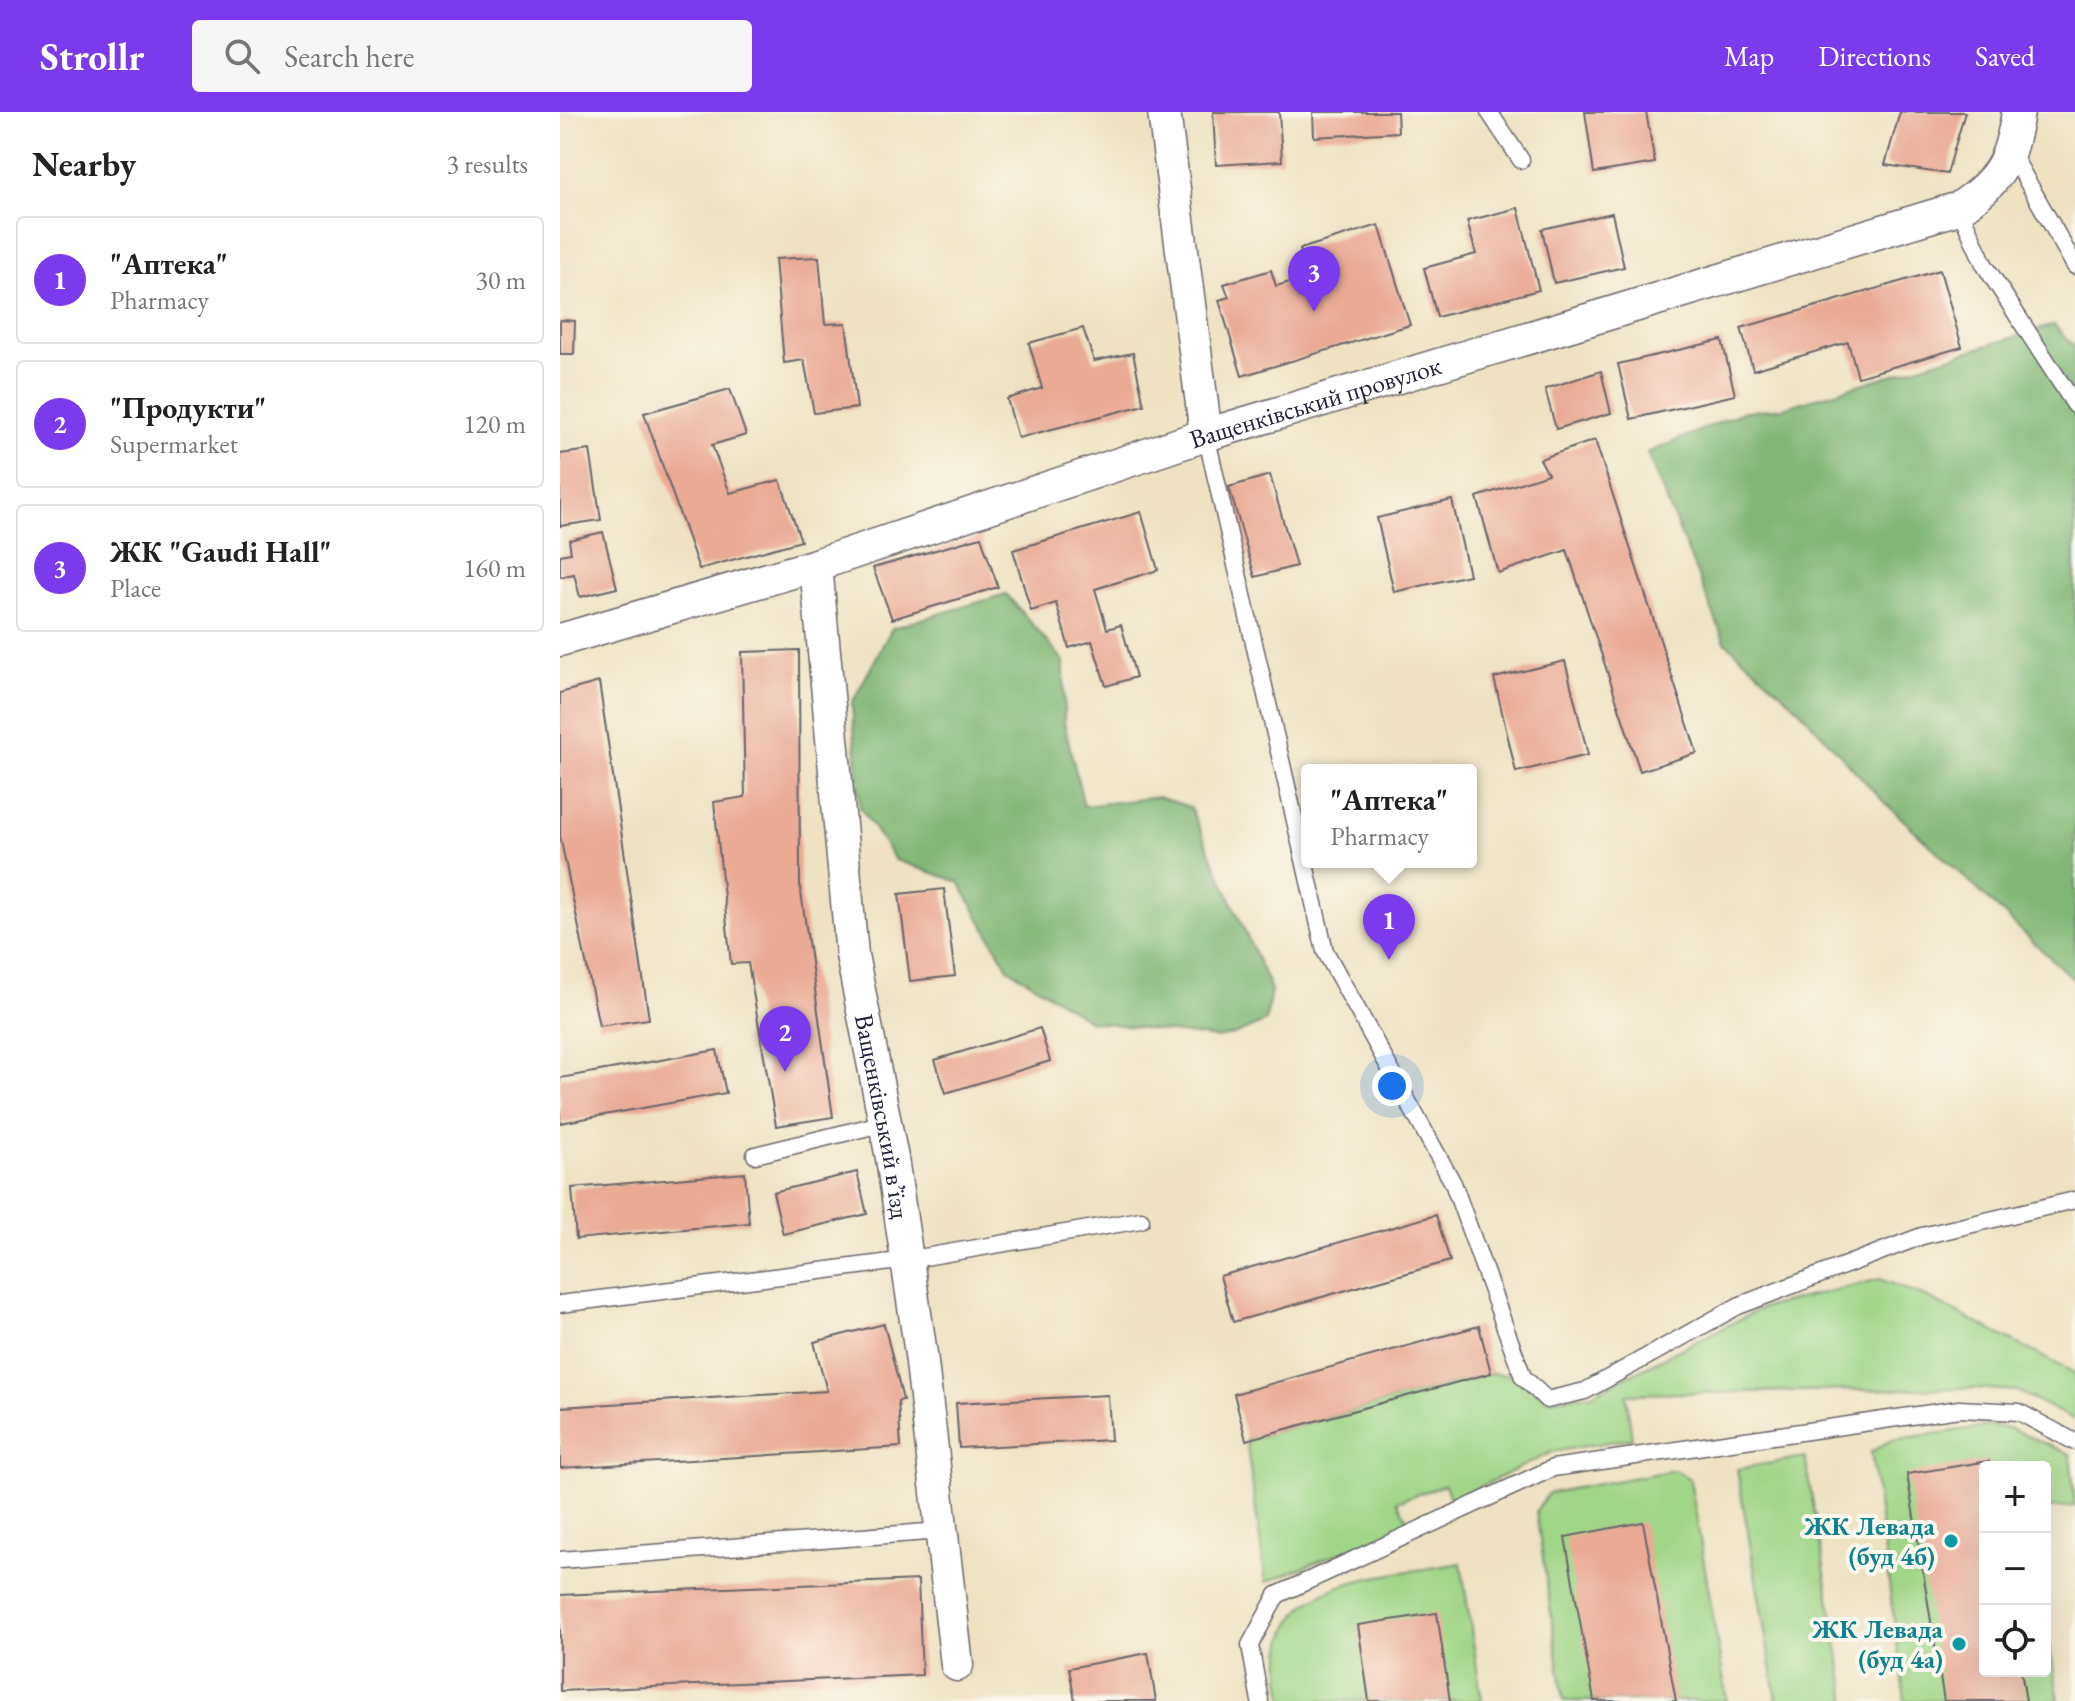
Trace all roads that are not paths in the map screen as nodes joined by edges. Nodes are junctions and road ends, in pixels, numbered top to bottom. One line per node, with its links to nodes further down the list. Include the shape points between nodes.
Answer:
1 (1164, 112): 9 (street)
2 (1489, 112): 5 (lane)
3 (2018, 112): 4 (street, Ващенківський провулок)
4 (2012, 154): 6 (street, Ващенківський провулок, via 1996,179); 7 (lane)
5 (1521, 160)
6 (1959, 208): 8 (lane, via 1984,264); 9 (street, Ващенківський провулок)
7 (2075, 266)
8 (2075, 405)
9 (1206, 435): 10 (street, Ващенківський провулок); 12 (lane)
10 (816, 565): 11 (street, Ващенківський провулок); 14 (street, Ващенківський в’їзд, via 852,955)
11 (560, 640)
12 (1301, 847)
13 (1306, 868): 16 (lane, via 1325,951 1453,1183 1523,1377 1547,1400 1585,1391 1738,1306 1922,1236)
14 (885, 1123): 15 (lane); 18 (street, Ващенківський в’їзд)
15 (755, 1155)
16 (2075, 1200)
17 (1141, 1220): 18 (lane)
18 (907, 1260): 19 (lane); 21 (street, Ващенківський в’їзд)
19 (560, 1304)
20 (2075, 1442): 24 (lane, via 2019,1412 1959,1409 1553,1468 1277,1595 1250,1645)
21 (940, 1531): 22 (lane); 23 (street, Ващенківський в’їзд)
22 (560, 1560)
23 (957, 1665)
24 (1260, 1701)

